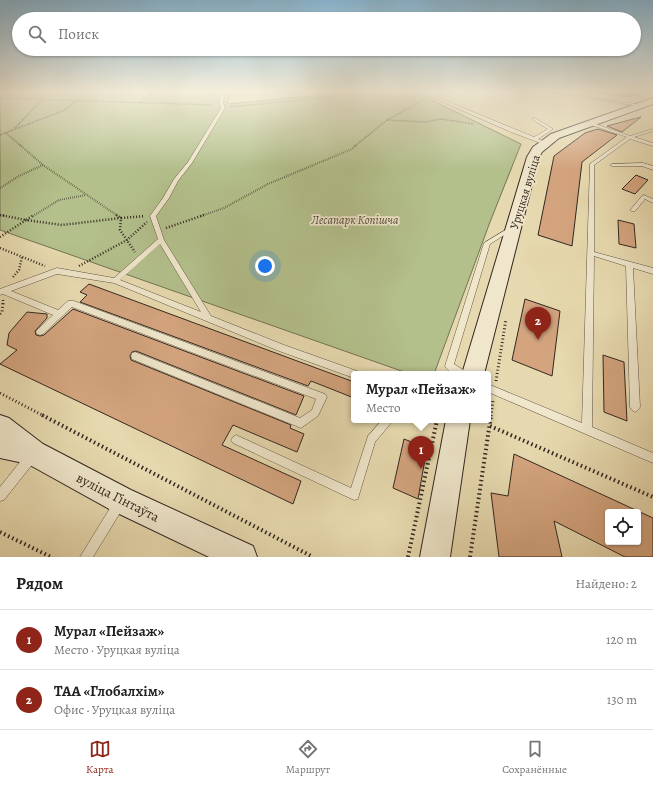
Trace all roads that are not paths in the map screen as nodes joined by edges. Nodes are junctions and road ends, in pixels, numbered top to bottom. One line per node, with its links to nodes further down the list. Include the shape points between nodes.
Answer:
1 (216, 117): 15 (lane, via 190,163 153,216)
2 (483, 117): 8 (lane, Уруцкая вуліца)
3 (606, 117): 5 (street)
4 (534, 119): 8 (lane, via 551,130)
5 (589, 123): 7 (lane); 8 (street)
6 (653, 130): 7 (lane)
7 (630, 137): 9 (lane); 16 (lane, via 592,164)
8 (540, 141): 14 (street, Уруцкая вуліца, via 533,157)
9 (653, 145)
10 (612, 165): 11 (lane, via 643,164)
11 (653, 168)
12 (653, 201): 13 (lane, via 644,197)
13 (633, 210)
14 (514, 226): 25 (lane, via 487,243 449,366); 26 (street, Уруцкая вуліца)
15 (162, 240): 19 (lane); 22 (lane)
16 (590, 253): 17 (lane); 33 (lane)
17 (629, 264): 18 (lane); 29 (lane)
18 (653, 271)
19 (115, 281): 20 (lane, via 57,271); 22 (lane)
20 (2, 291): 21 (lane)
21 (59, 314): 23 (lane); 24 (lane, via 71,303 322,397 315,413 301,423)
22 (209, 319): 27 (lane)
23 (40, 332)
24 (135, 356)
25 (457, 371)
26 (474, 371)
27 (351, 373)
28 (491, 389): 33 (lane)
29 (635, 408)
30 (385, 423): 34 (lane, via 371,439 354,495)
31 (457, 423): 42 (street)
32 (0, 427): 36 (street, вуліца Гінтаўта)
33 (587, 430): 37 (lane)
34 (236, 440)
35 (0, 445): 36 (street)
36 (34, 453): 38 (lane); 39 (street, вуліца Гінтаўта)
37 (653, 458)
38 (0, 496)
39 (121, 500): 40 (lane); 41 (street, вуліца Гінтаўта)
40 (86, 557)
41 (242, 557)
42 (435, 557)

